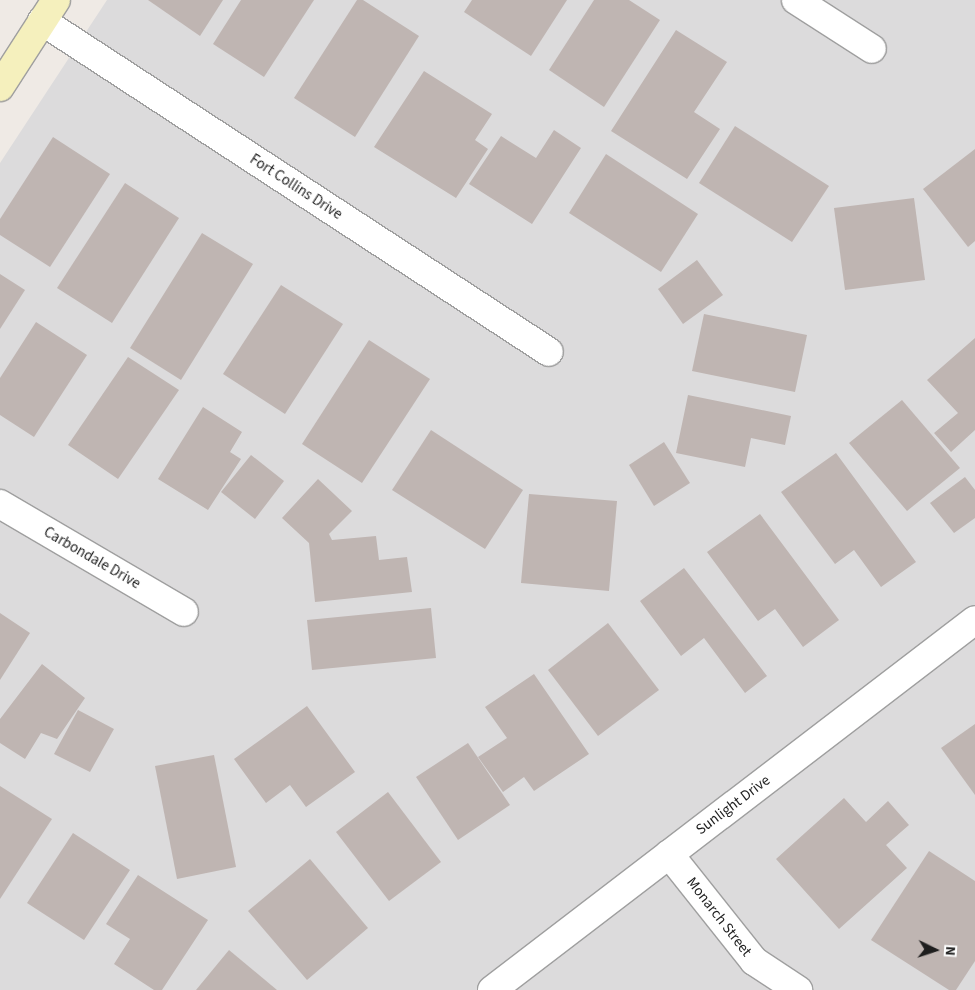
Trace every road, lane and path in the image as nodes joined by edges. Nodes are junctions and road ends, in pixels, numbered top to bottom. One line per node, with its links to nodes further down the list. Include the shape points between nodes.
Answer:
1 (796, 0): 3 (street)
2 (49, 11): 4 (street); 5 (street, Fort Collins Drive)
3 (872, 49)
4 (0, 87)
5 (548, 352)
6 (0, 504): 7 (street, Carbondale Drive)
7 (184, 612)
8 (975, 620): 9 (street, Sunlight Drive)
9 (670, 854): 10 (street, Sunlight Drive); 11 (street, Monarch Street, via 754,961)
10 (492, 990)
11 (798, 990)

